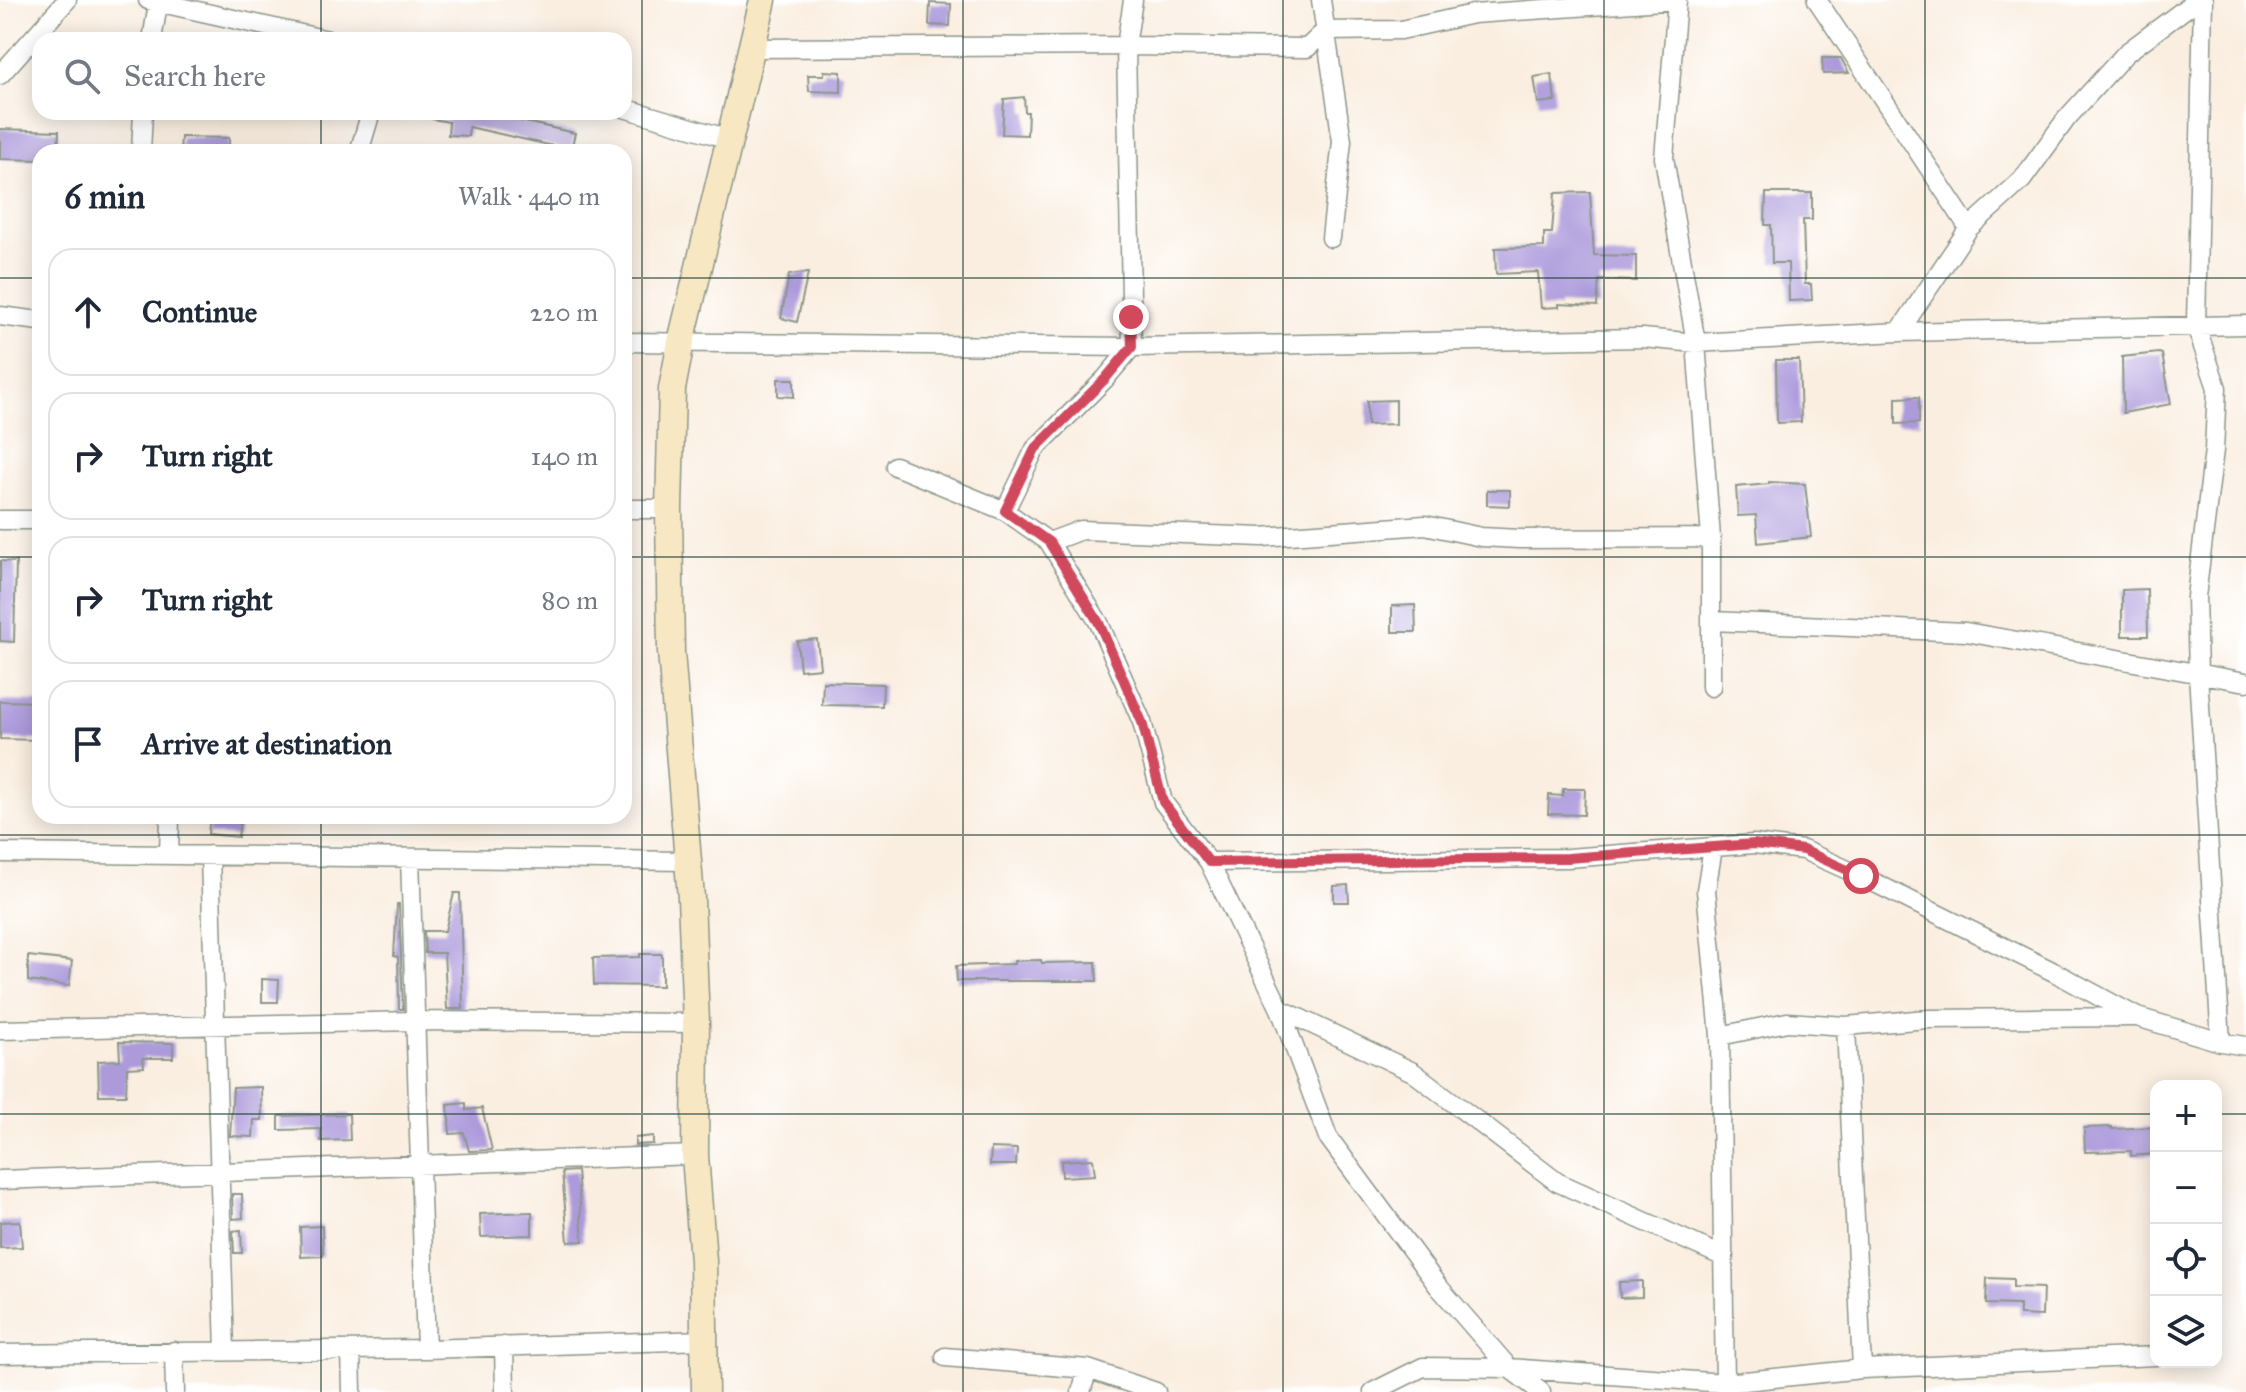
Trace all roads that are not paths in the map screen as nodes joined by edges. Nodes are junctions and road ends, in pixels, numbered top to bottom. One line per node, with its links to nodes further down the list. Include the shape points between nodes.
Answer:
1 (67, 0): 11 (street)
2 (763, 0): 16 (main road)
3 (1133, 0): 15 (street)
4 (1321, 0): 10 (street)
5 (1677, 0): 10 (street, via 1473,14 1401,30); 33 (street, via 1664,158)
6 (1817, 0): 24 (street)
7 (2197, 0): 24 (street, via 2126,53 2067,118 2022,180)
8 (2203, 0): 29 (street)
9 (153, 2): 12 (street); 13 (street)
10 (1325, 31): 15 (street, via 1307,48); 25 (street, via 1342,141)
11 (38, 32)
12 (152, 32)
13 (291, 32)
14 (32, 39): 17 (street)
15 (1126, 46): 16 (street); 34 (street)
16 (751, 48): 21 (main road)
17 (0, 75)
18 (632, 110): 21 (street)
19 (143, 120): 22 (street)
20 (369, 120): 23 (street)
21 (729, 139): 32 (main road)
22 (141, 144)
23 (361, 144)
24 (1969, 228): 30 (street)
25 (1331, 238)
26 (0, 316): 27 (street)
27 (32, 320)
28 (2246, 325): 29 (street)
29 (2196, 326): 30 (street); 44 (street, via 2217,388 2196,597)
30 (1899, 332): 33 (street)
31 (632, 342): 32 (street)
32 (681, 342): 34 (street); 37 (main road, via 672,389)
33 (1696, 343): 34 (street, via 1643,338); 41 (street)
34 (1132, 347): 38 (street, via 1035,449)
35 (895, 466): 38 (street)
36 (632, 509): 37 (street)
37 (669, 509): 53 (main road, via 671,652)
38 (1005, 511): 42 (street)
39 (0, 520): 40 (street)
40 (32, 520)
41 (1711, 538): 42 (street, via 1519,539 1425,525 1262,537 1081,530); 43 (street)
42 (1049, 542): 54 (street, via 1099,623 1142,722 1163,802)
43 (1711, 621): 44 (street, via 1966,632); 46 (street)
44 (2198, 674): 45 (street); 63 (street)
45 (2246, 682)
46 (1711, 687)
47 (170, 824): 50 (street)
48 (1713, 848): 54 (street, via 1568,858); 56 (street, via 1754,844 1803,850); 62 (street, via 1706,890)
49 (0, 853): 50 (street)
50 (169, 855): 51 (street)
51 (210, 855): 52 (street); 59 (street)
52 (410, 858): 53 (street); 57 (street)
53 (689, 861): 58 (main road)
54 (1209, 862): 55 (street)
55 (1280, 1009): 69 (street, via 1413,1072 1557,1182); 79 (street, via 1328,1137 1438,1286)
56 (2137, 1017): 60 (street, via 1927,1019); 63 (street)
57 (415, 1021): 58 (street); 59 (street); 66 (street)
58 (696, 1023): 65 (main road)
59 (215, 1025): 61 (street); 67 (street)
60 (1846, 1026): 62 (street, via 1787,1022); 81 (street)
61 (0, 1030)
62 (1720, 1036): 69 (street)
63 (2221, 1042): 64 (street)
64 (2246, 1046)
65 (695, 1155): 66 (street); 70 (main road)
66 (420, 1165): 67 (street); 72 (street)
67 (220, 1173): 68 (street); 75 (street)
68 (0, 1180)
69 (1724, 1257): 82 (street)
70 (705, 1340): 71 (street); 86 (main road)
71 (504, 1346): 72 (street); 85 (street)
72 (426, 1349): 73 (street)
73 (351, 1350): 75 (street); 84 (street)
74 (174, 1351): 75 (street); 76 (street); 83 (street)
75 (225, 1351)
76 (0, 1354)
77 (2150, 1356): 81 (street)
78 (945, 1357): 80 (street)
79 (1509, 1368): 82 (street); 89 (street, via 1423,1367); 90 (street)
80 (1088, 1369): 87 (street); 88 (street)
81 (1862, 1369): 82 (street)
82 (1725, 1383)
83 (175, 1392)
84 (352, 1392)
85 (505, 1392)
86 (705, 1392)
87 (1081, 1392)
88 (1156, 1392)
89 (1373, 1392)
90 (1541, 1392)

